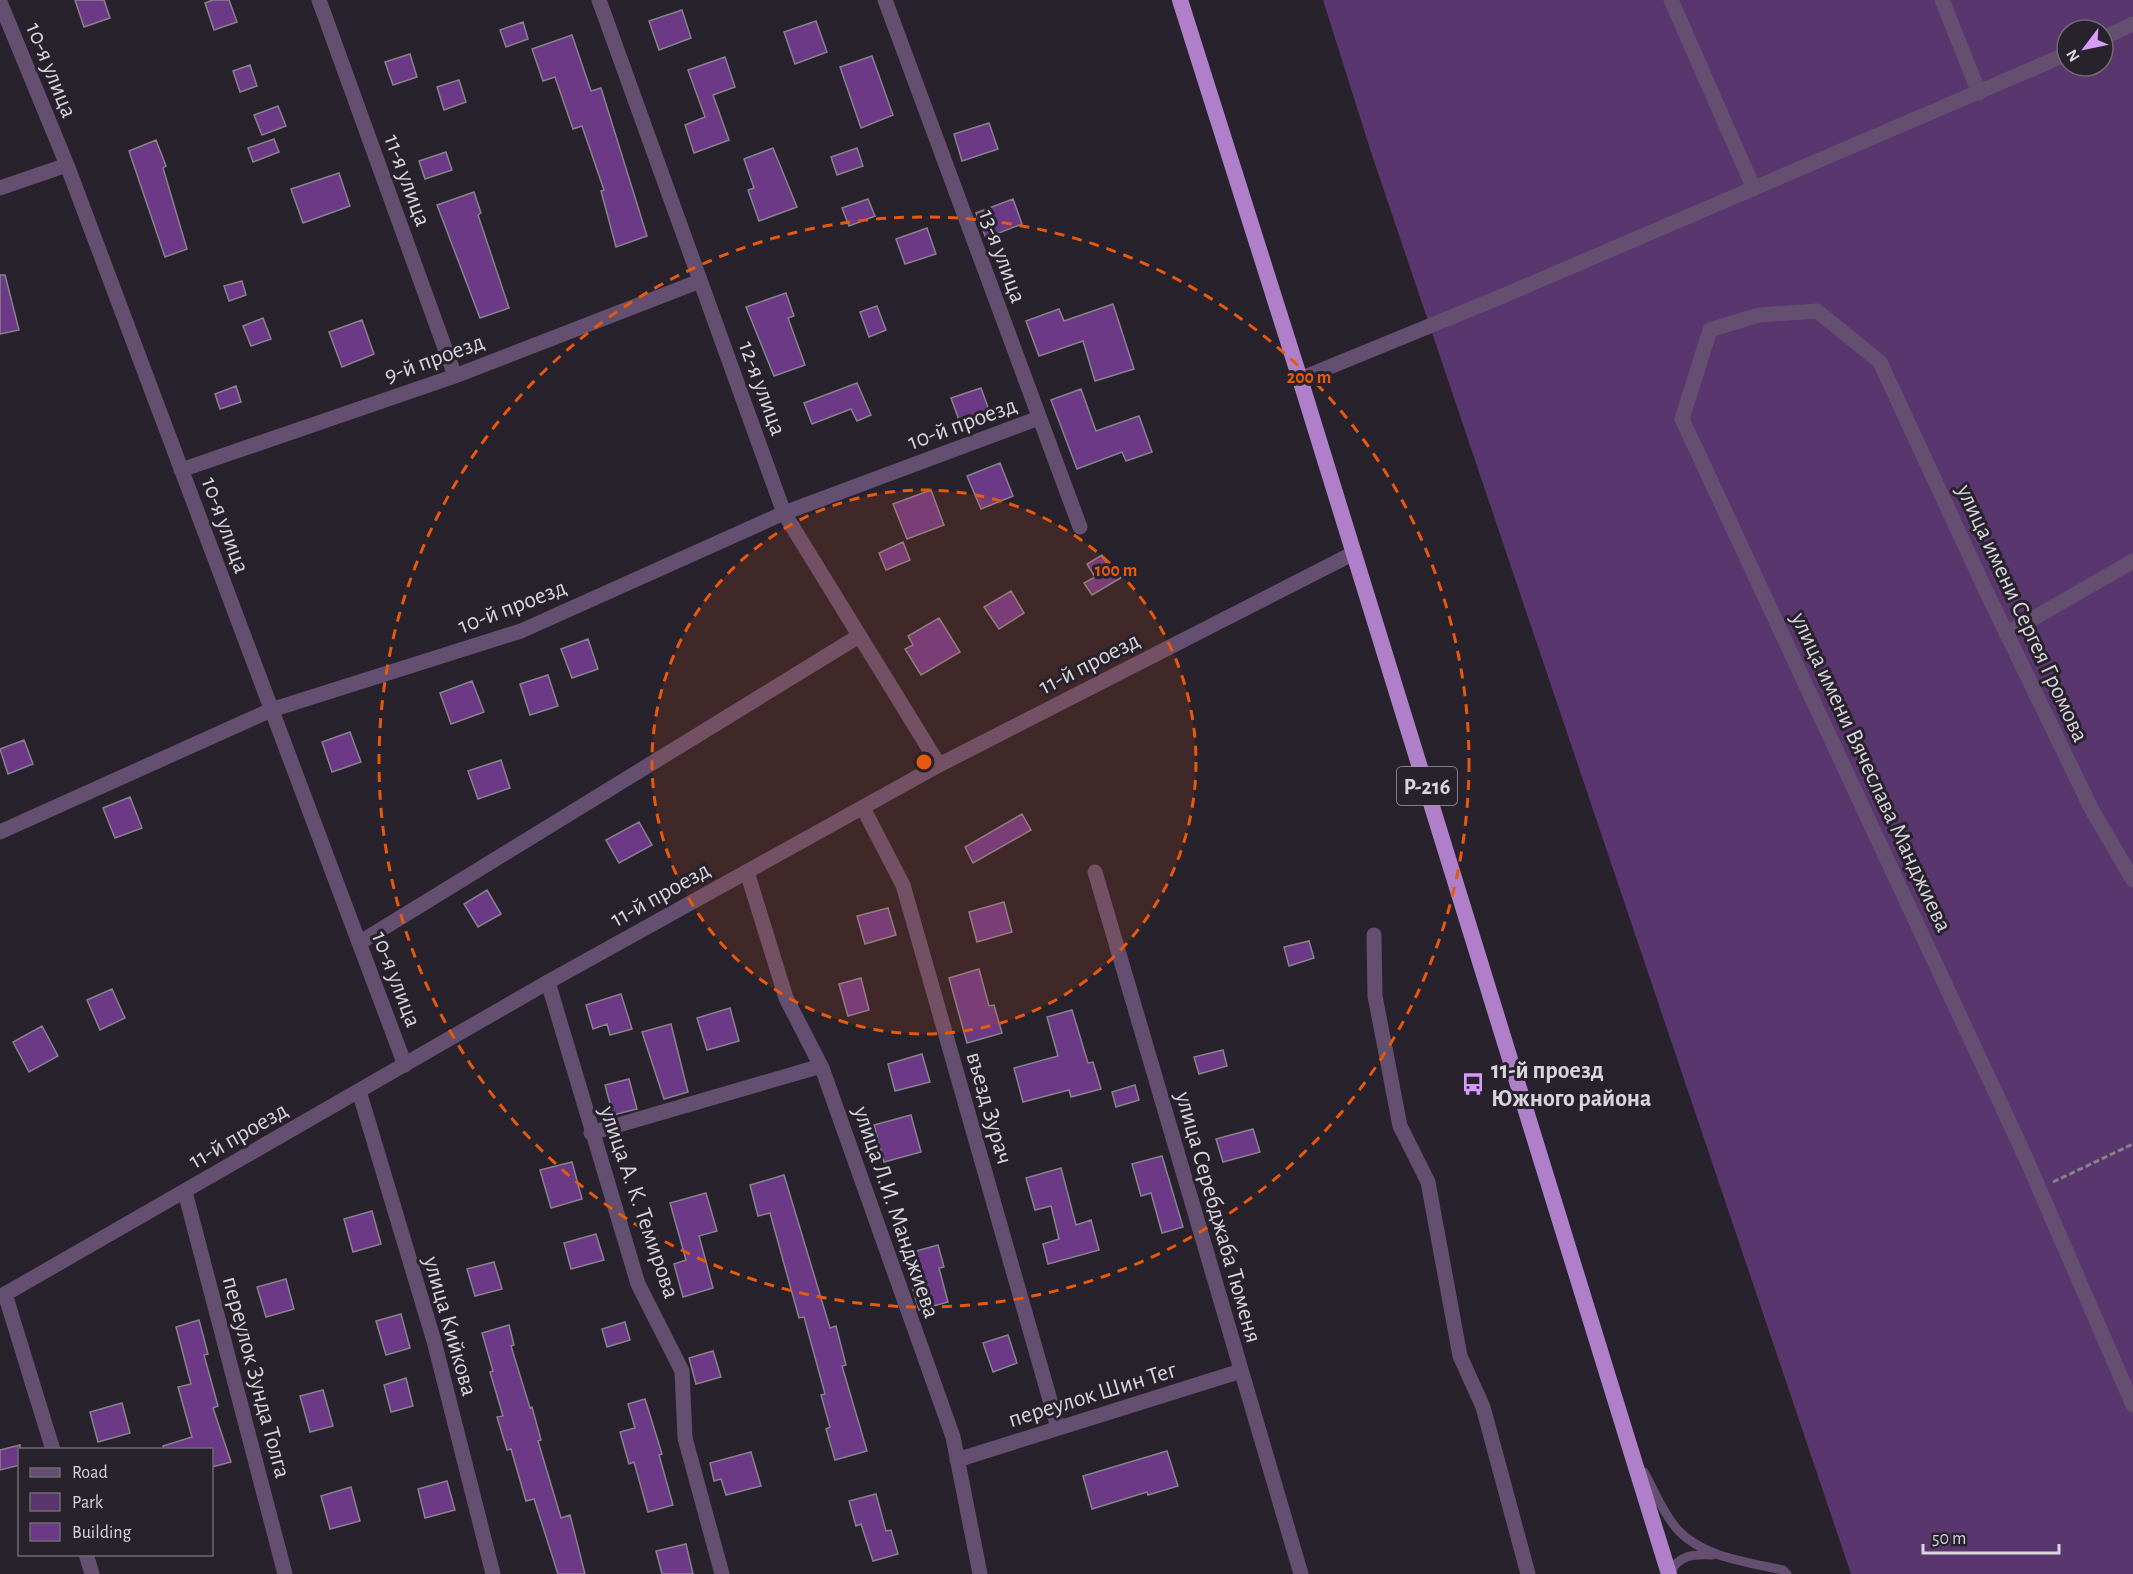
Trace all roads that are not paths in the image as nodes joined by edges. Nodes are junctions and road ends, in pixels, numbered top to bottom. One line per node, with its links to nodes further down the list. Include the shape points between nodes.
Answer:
1 (319, 0): 17 (street, 11-я улица)
2 (599, 0): 15 (street, 12-я улица)
3 (885, 0): 19 (street, 13-я улица)
4 (1180, 0): 18 (highway, Р-216)
5 (1671, 0): 14 (street)
6 (1942, 0): 11 (street)
7 (0, 2): 12 (street, 10-я улица)
8 (2133, 24): 9 (street)
9 (2115, 32)
10 (2055, 59): 11 (street)
11 (1979, 93): 14 (street)
12 (67, 165): 13 (street); 20 (street, 10-я улица)
13 (0, 188)
14 (1754, 189): 18 (street)
15 (700, 281): 17 (street, 9-й проезд); 21 (street, 12-я улица)
16 (1880, 362): 25 (street, улица имени Сергея Громова); 44 (street, улица имени Вячеслава Манджиева, via 1817,311 1759,315 1710,330 1682,419 2039,1189)
17 (454, 376): 20 (street, 9-й проезд)
18 (1300, 379): 23 (highway, Р-216)
19 (1039, 418): 21 (street, 10-й проезд); 22 (street, 13-я улица)
20 (181, 470): 27 (street, 10-я улица)
21 (784, 513): 26 (street, 12-я улица); 27 (street, 10-й проезд, via 521,631)
22 (1080, 528)
23 (1354, 553): 28 (street, 11-й проезд); 46 (highway, Р-216)
24 (2133, 561): 25 (street)
25 (2006, 634): 33 (street, улица имени Сергея Громова, via 2092,810)
26 (859, 636): 28 (street, 12-я улица); 35 (street)
27 (271, 710): 30 (street, 10-й проезд); 35 (street, 10-я улица)
28 (939, 765): 29 (street, 11-й проезд)
29 (863, 808): 31 (street, 11-й проезд); 45 (street, въезд Зурач, via 903,885)
30 (0, 832)
31 (747, 872): 36 (street, 11-й проезд); 38 (street, улица Л.И. Манджиева, via 786,998)
32 (1095, 872): 43 (street, улица Серебджаба Тюменя)
33 (2133, 880)
34 (1374, 934): 57 (street, via 1375,996 1400,1126 1428,1182 1460,1356 1483,1407)
35 (359, 943): 37 (street, 10-я улица)
36 (548, 982): 37 (street, 11-й проезд); 40 (street, улица А. К. Темирова)
37 (405, 1065): 39 (street, 11-й проезд)
38 (821, 1066): 40 (street); 48 (street, улица Л.И. Манджиева, via 953,1437)
39 (360, 1091): 41 (street, 11-й проезд); 54 (street, улица Кийкова, via 434,1341)
40 (591, 1133): 55 (street, улица А. К. Темирова, via 638,1284 682,1371 685,1438)
41 (185, 1192): 42 (street, 11-й проезд); 53 (street, переулок Зунда Толга)
42 (3, 1296): 47 (street)
43 (1241, 1371): 45 (street, переулок Шин Тег); 51 (street, улица Серебджаба Тюменя)
44 (2133, 1405)
45 (1058, 1428): 48 (street, переулок Шин Тег)
46 (1627, 1443): 49 (lane, via 1675,1527 1689,1541); 58 (highway, Р-216)
47 (53, 1448)
48 (957, 1460): 56 (street, улица Л.И. Манджиева)
49 (1719, 1555): 58 (lane, via 1685,1557 1674,1563); 59 (lane)
50 (87, 1556): 52 (street)
51 (1296, 1573)
52 (92, 1574)
53 (285, 1574)
54 (493, 1574)
55 (722, 1574)
56 (980, 1574)
57 (1528, 1574)
58 (1670, 1574)
59 (1787, 1574)

